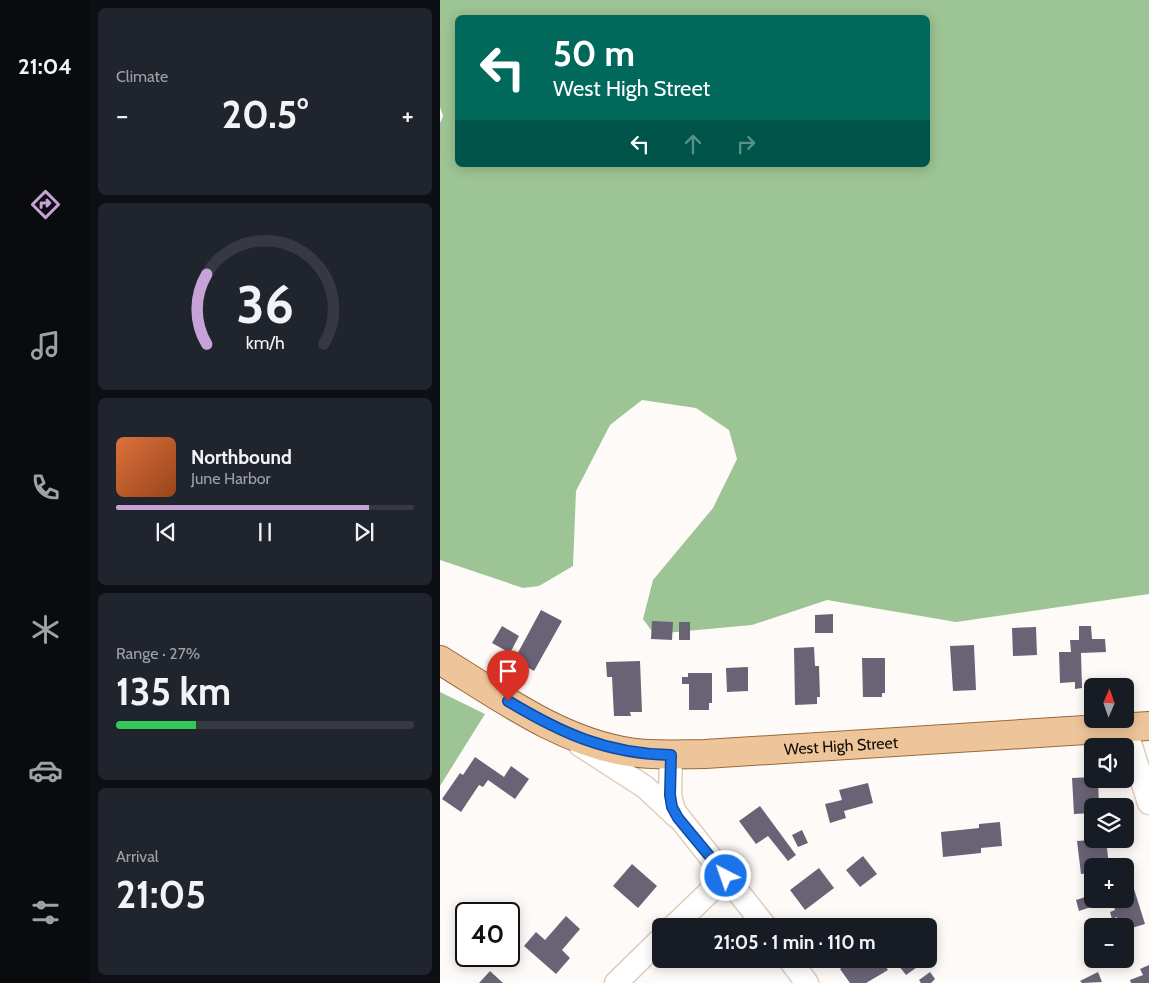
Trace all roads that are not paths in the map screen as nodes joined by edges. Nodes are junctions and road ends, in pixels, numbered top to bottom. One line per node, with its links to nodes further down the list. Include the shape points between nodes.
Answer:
1 (440, 660): 2 (main road, West High Street)
2 (539, 720): 4 (main road, West High Street, via 605,747 638,754); 6 (street, via 645,788)
3 (1137, 727): 4 (main road, West High Street); 5 (street)
4 (671, 755): 6 (street, via 670,795)
5 (1149, 803)
6 (678, 818): 7 (street)
7 (726, 876): 8 (street); 9 (street)
8 (682, 918)
9 (759, 918)
10 (652, 948): 12 (street)
11 (795, 968): 13 (street)
12 (616, 983)
13 (806, 983)

